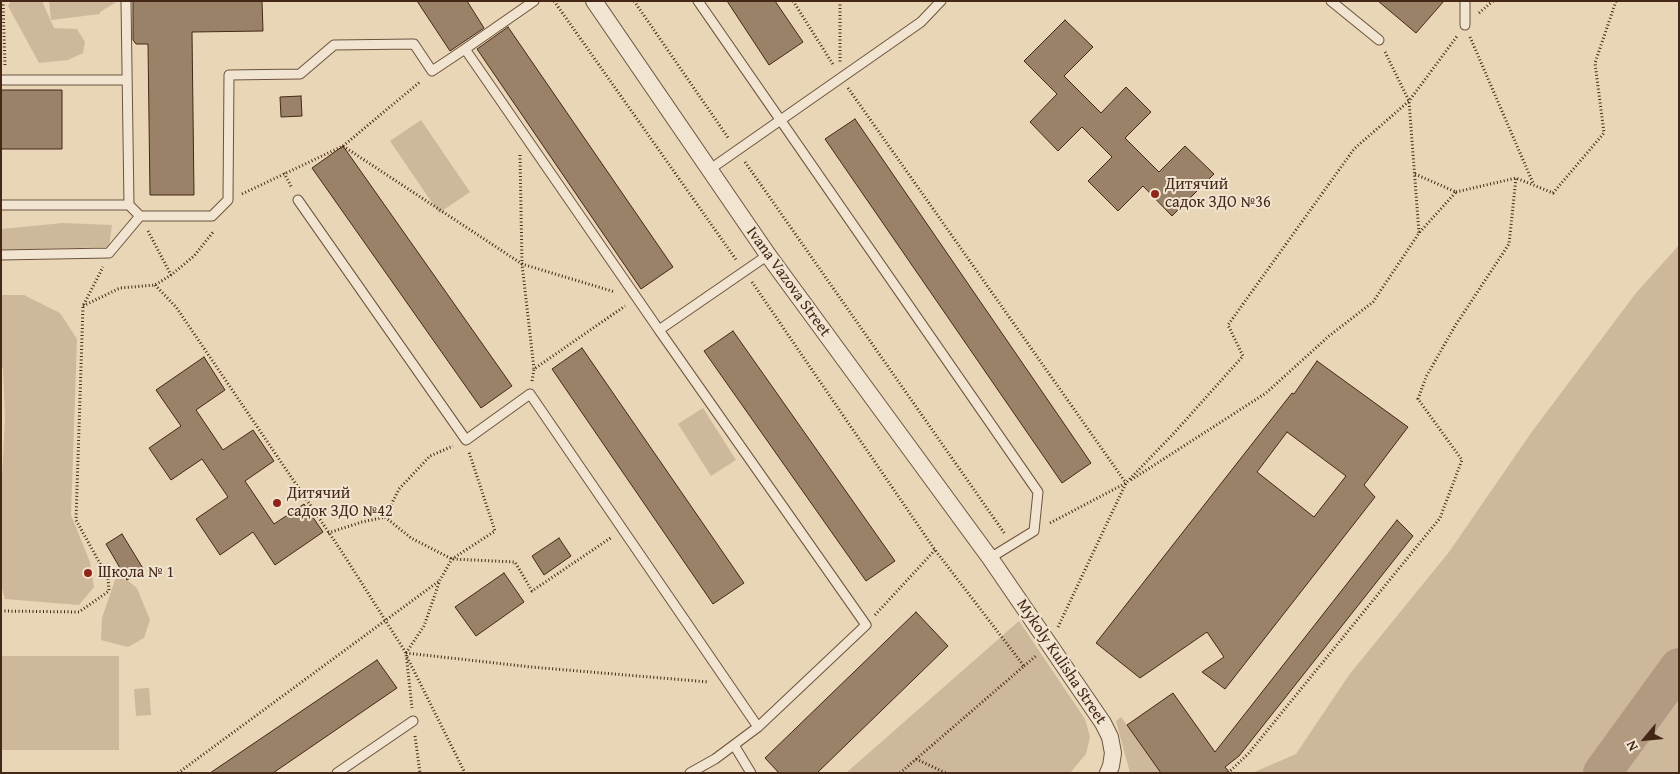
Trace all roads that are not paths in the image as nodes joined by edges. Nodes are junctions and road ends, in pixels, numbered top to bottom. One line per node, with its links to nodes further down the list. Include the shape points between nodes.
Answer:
1 (126, 1): 12 (lane)
2 (534, 1): 10 (lane)
3 (594, 1): 14 (street, Ivana Vazova Street)
4 (698, 1): 13 (lane)
5 (941, 1): 13 (lane, via 921,22)
6 (1331, 1): 9 (lane)
7 (1465, 1): 8 (lane)
8 (1465, 25)
9 (1379, 40)
10 (465, 49): 18 (lane, via 432,71 414,44 334,45 300,74 229,75 228,200 212,216); 21 (lane)
11 (3, 80): 12 (lane)
12 (127, 80): 16 (lane)
13 (780, 119): 14 (lane); 22 (lane, via 1038,492 1034,531)
14 (709, 170): 20 (street, Ivana Vazova Street)
15 (298, 200): 24 (lane, via 466,440 530,394)
16 (129, 205): 17 (lane); 18 (lane)
17 (1, 206)
18 (140, 216): 19 (lane, via 110,253)
19 (1, 255)
20 (768, 255): 21 (lane); 22 (street, Ivana Vazova Street)
21 (659, 330): 24 (lane, via 866,625)
22 (990, 558): 29 (street, Mykoly Kulisha Street, via 1103,723 1113,753)
23 (413, 722): 26 (lane)
24 (758, 727): 25 (lane)
25 (734, 745): 27 (lane); 28 (lane)
26 (337, 773)
27 (690, 773)
28 (751, 773)
29 (1108, 773)

